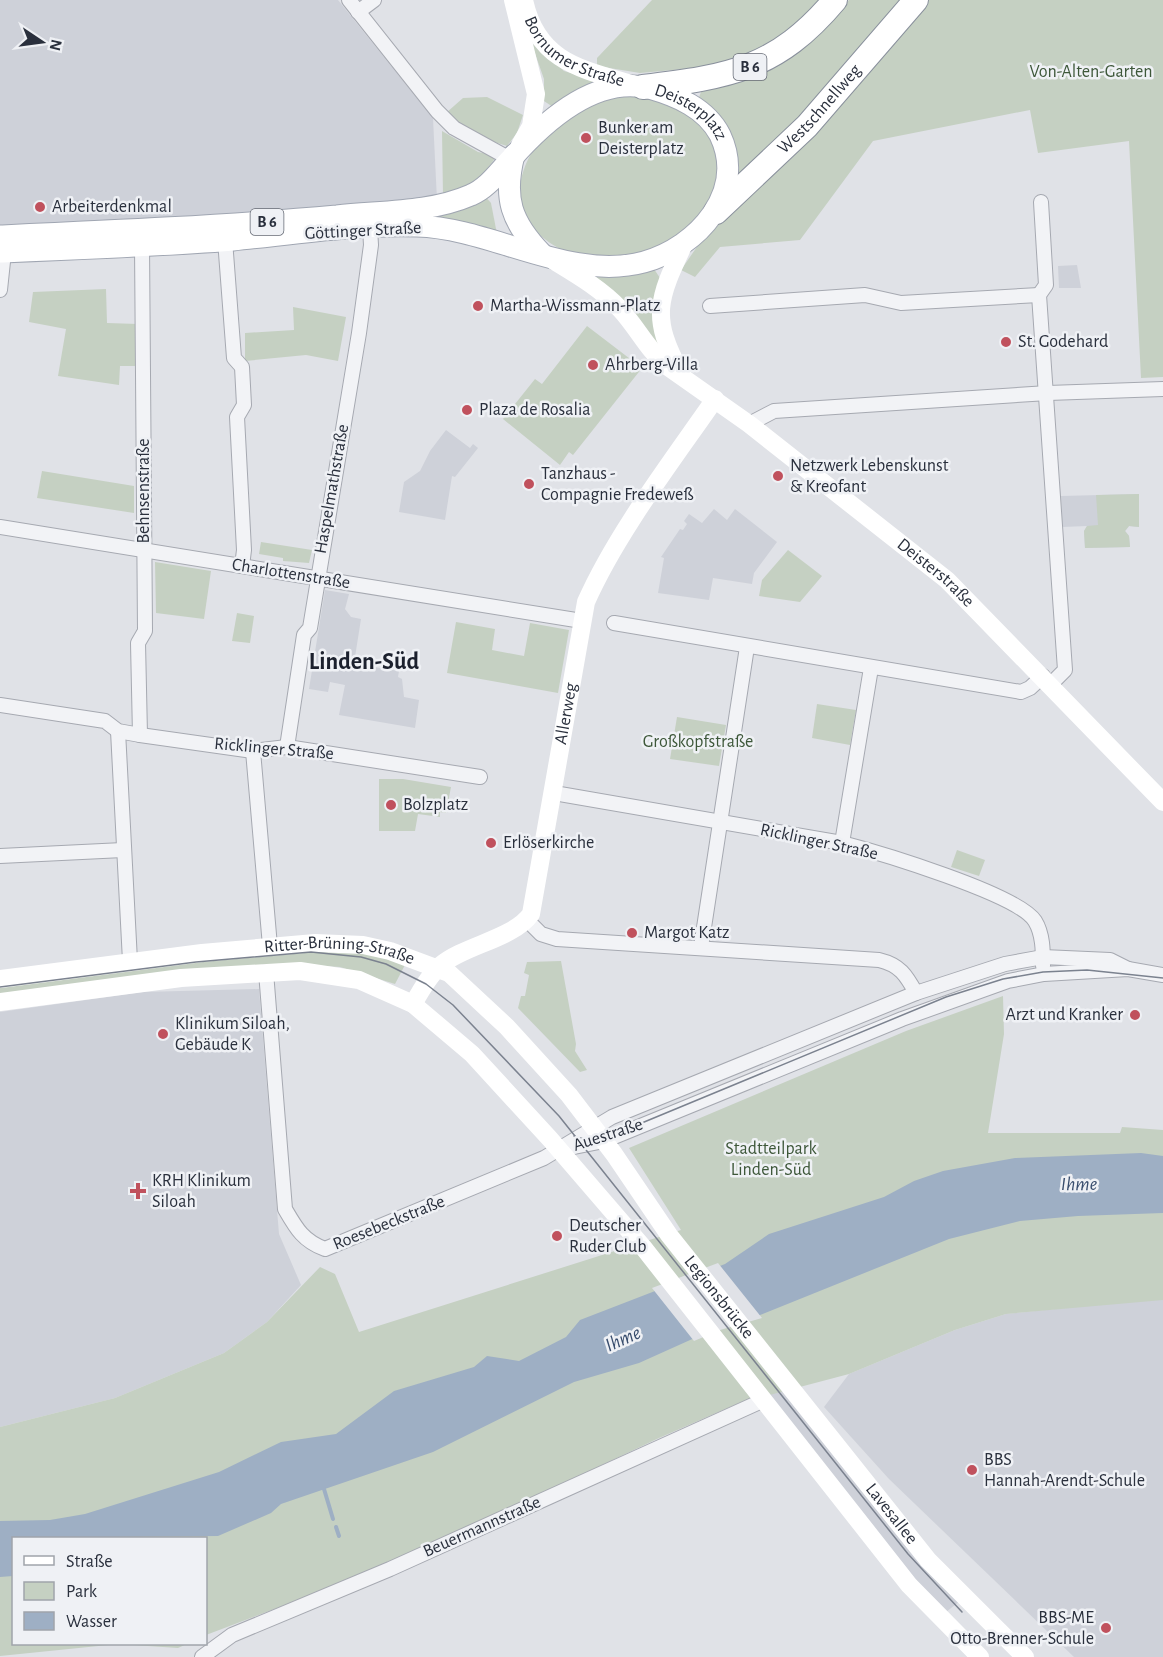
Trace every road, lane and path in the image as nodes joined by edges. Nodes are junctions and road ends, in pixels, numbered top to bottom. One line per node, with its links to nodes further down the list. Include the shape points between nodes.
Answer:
1 (349, 0): 7 (street)
2 (374, 0): 7 (street)
3 (513, 0): 9 (main road, Bornumer Straße, via 536,94 531,126)
4 (524, 0): 8 (main road, Bornumer Straße, via 533,28 558,57 586,71)
5 (835, 0): 8 (highway, B 6, via 798,37 752,66 716,78)
6 (916, 0): 11 (highway, Westschnellweg / B 6, via 807,126)
7 (358, 12): 9 (street, via 454,128)
8 (643, 87): 9 (main road, Deisterplatz / B 6, via 605,91 580,100 556,116); 11 (main road, Deisterplatz / B 6, via 690,105 712,121 728,165)
9 (512, 157): 16 (main road, Göttinger Straße / B 6, via 476,193 450,204); 17 (main road, via 510,204 521,230)
10 (1041, 202): 19 (street, via 1046,285)
11 (716, 212): 14 (main road, Deisterplatz / B 6)
12 (370, 228): 13 (main road, Göttinger Straße / B 6); 17 (main road, Göttinger Straße / B 6, via 443,228); 29 (street, Haspelmathstraße, via 359,333)
13 (225, 240): 15 (main road, Göttinger Straße / B 6); 28 (street, via 234,358 242,367 244,396 237,417)
14 (684, 244): 17 (main road, Deisterplatz / B 6, via 645,262 612,267); 21 (main road, Deisterstraße, via 666,283 660,312 665,343)
15 (142, 245): 16 (main road, Göttinger Straße / B 6); 27 (street, Behnsenstraße)
16 (1, 247): 18 (street)
17 (543, 254): 21 (main road, Deisterstraße, via 604,295 620,309 657,358)
18 (0, 290)
19 (1040, 295): 20 (street, via 901,303 865,295); 23 (street)
20 (710, 306)
21 (682, 375): 24 (main road, Deisterstraße)
22 (1163, 389): 23 (street)
23 (1048, 393): 25 (street, via 766,413); 34 (street, via 1065,670)
24 (715, 399): 25 (main road, Deisterstraße); 30 (main road, Allerweg, via 596,581)
25 (749, 424): 34 (main road, Deisterstraße, via 947,580)
26 (0, 526): 27 (street, Charlottenstraße)
27 (144, 548): 28 (street, Charlottenstraße); 37 (street, Behnsenstraße, via 145,631 138,644)
28 (242, 566): 29 (street, Charlottenstraße)
29 (317, 578): 30 (street, Charlottenstraße); 38 (street, Haspelmathstraße)
30 (582, 621): 41 (main road, Allerweg)
31 (614, 623): 32 (street)
32 (747, 647): 33 (street); 43 (street)
33 (871, 668): 34 (street, via 1021,692); 44 (street)
34 (1047, 680): 42 (main road, Deisterstraße)
35 (0, 705): 36 (street, Ricklinger Straße, via 105,721)
36 (118, 731): 37 (street, Ricklinger Straße); 45 (street)
37 (140, 735): 39 (street, Ricklinger Straße)
38 (287, 747): 39 (street, Ricklinger Straße); 40 (street, Ricklinger Straße)
39 (253, 751): 48 (street)
40 (480, 777)
41 (554, 793): 43 (street, Ricklinger Straße); 47 (main road, Allerweg, via 534,906)
42 (1163, 802)
43 (718, 821): 44 (street, Ricklinger Straße); 49 (street)
44 (842, 843): 50 (street, Ricklinger Straße, via 998,896 1020,908 1038,927)
45 (123, 850): 46 (street); 51 (street)
46 (0, 856)
47 (527, 920): 49 (street, via 541,934 557,939); 52 (main road)
48 (270, 946): 51 (main road, Ritter-Brüning-Straße); 52 (main road, Ritter-Brüning-Straße, via 363,945)
49 (701, 947): 58 (street, via 879,960 905,972)
50 (1043, 957): 53 (street, via 1110,960); 55 (street, Ricklinger Straße); 58 (street, Auestraße, via 1005,964)
51 (130, 962): 57 (main road, Ritter-Brüning-Straße)
52 (438, 967): 60 (main road); 61 (main road, Ritter-Brüning-Straße, via 463,984 507,1027)
53 (1128, 969): 55 (street); 56 (street)
54 (266, 972): 59 (main road, Ritter-Brüning-Straße, via 181,978); 60 (main road, Ritter-Brüning-Straße, via 300,970 341,975); 62 (street, Roesebeckstraße, via 285,1209 298,1233 311,1244 324,1249)
55 (1044, 974): 61 (street, Auestraße, via 1008,981 926,1010)
56 (1163, 975)
57 (0, 979)
58 (916, 993): 61 (street, Auestraße, via 612,1117)
59 (0, 1002)
60 (413, 1004): 62 (main road, Ritter-Brüning-Straße, via 472,1054)
61 (600, 1134): 62 (street, Auestraße); 63 (main road, Legionsbrücke, via 669,1235)
62 (560, 1151): 64 (main road, Legionsbrücke, via 643,1247)
63 (770, 1360): 68 (main road, Lavesallee, via 928,1560)
64 (742, 1372): 65 (main road, Lavesallee)
65 (764, 1400): 66 (street, Beuermannstraße, via 232,1635); 67 (main road, Lavesallee, via 909,1585)
66 (202, 1657)
67 (980, 1657)
68 (1025, 1657)

